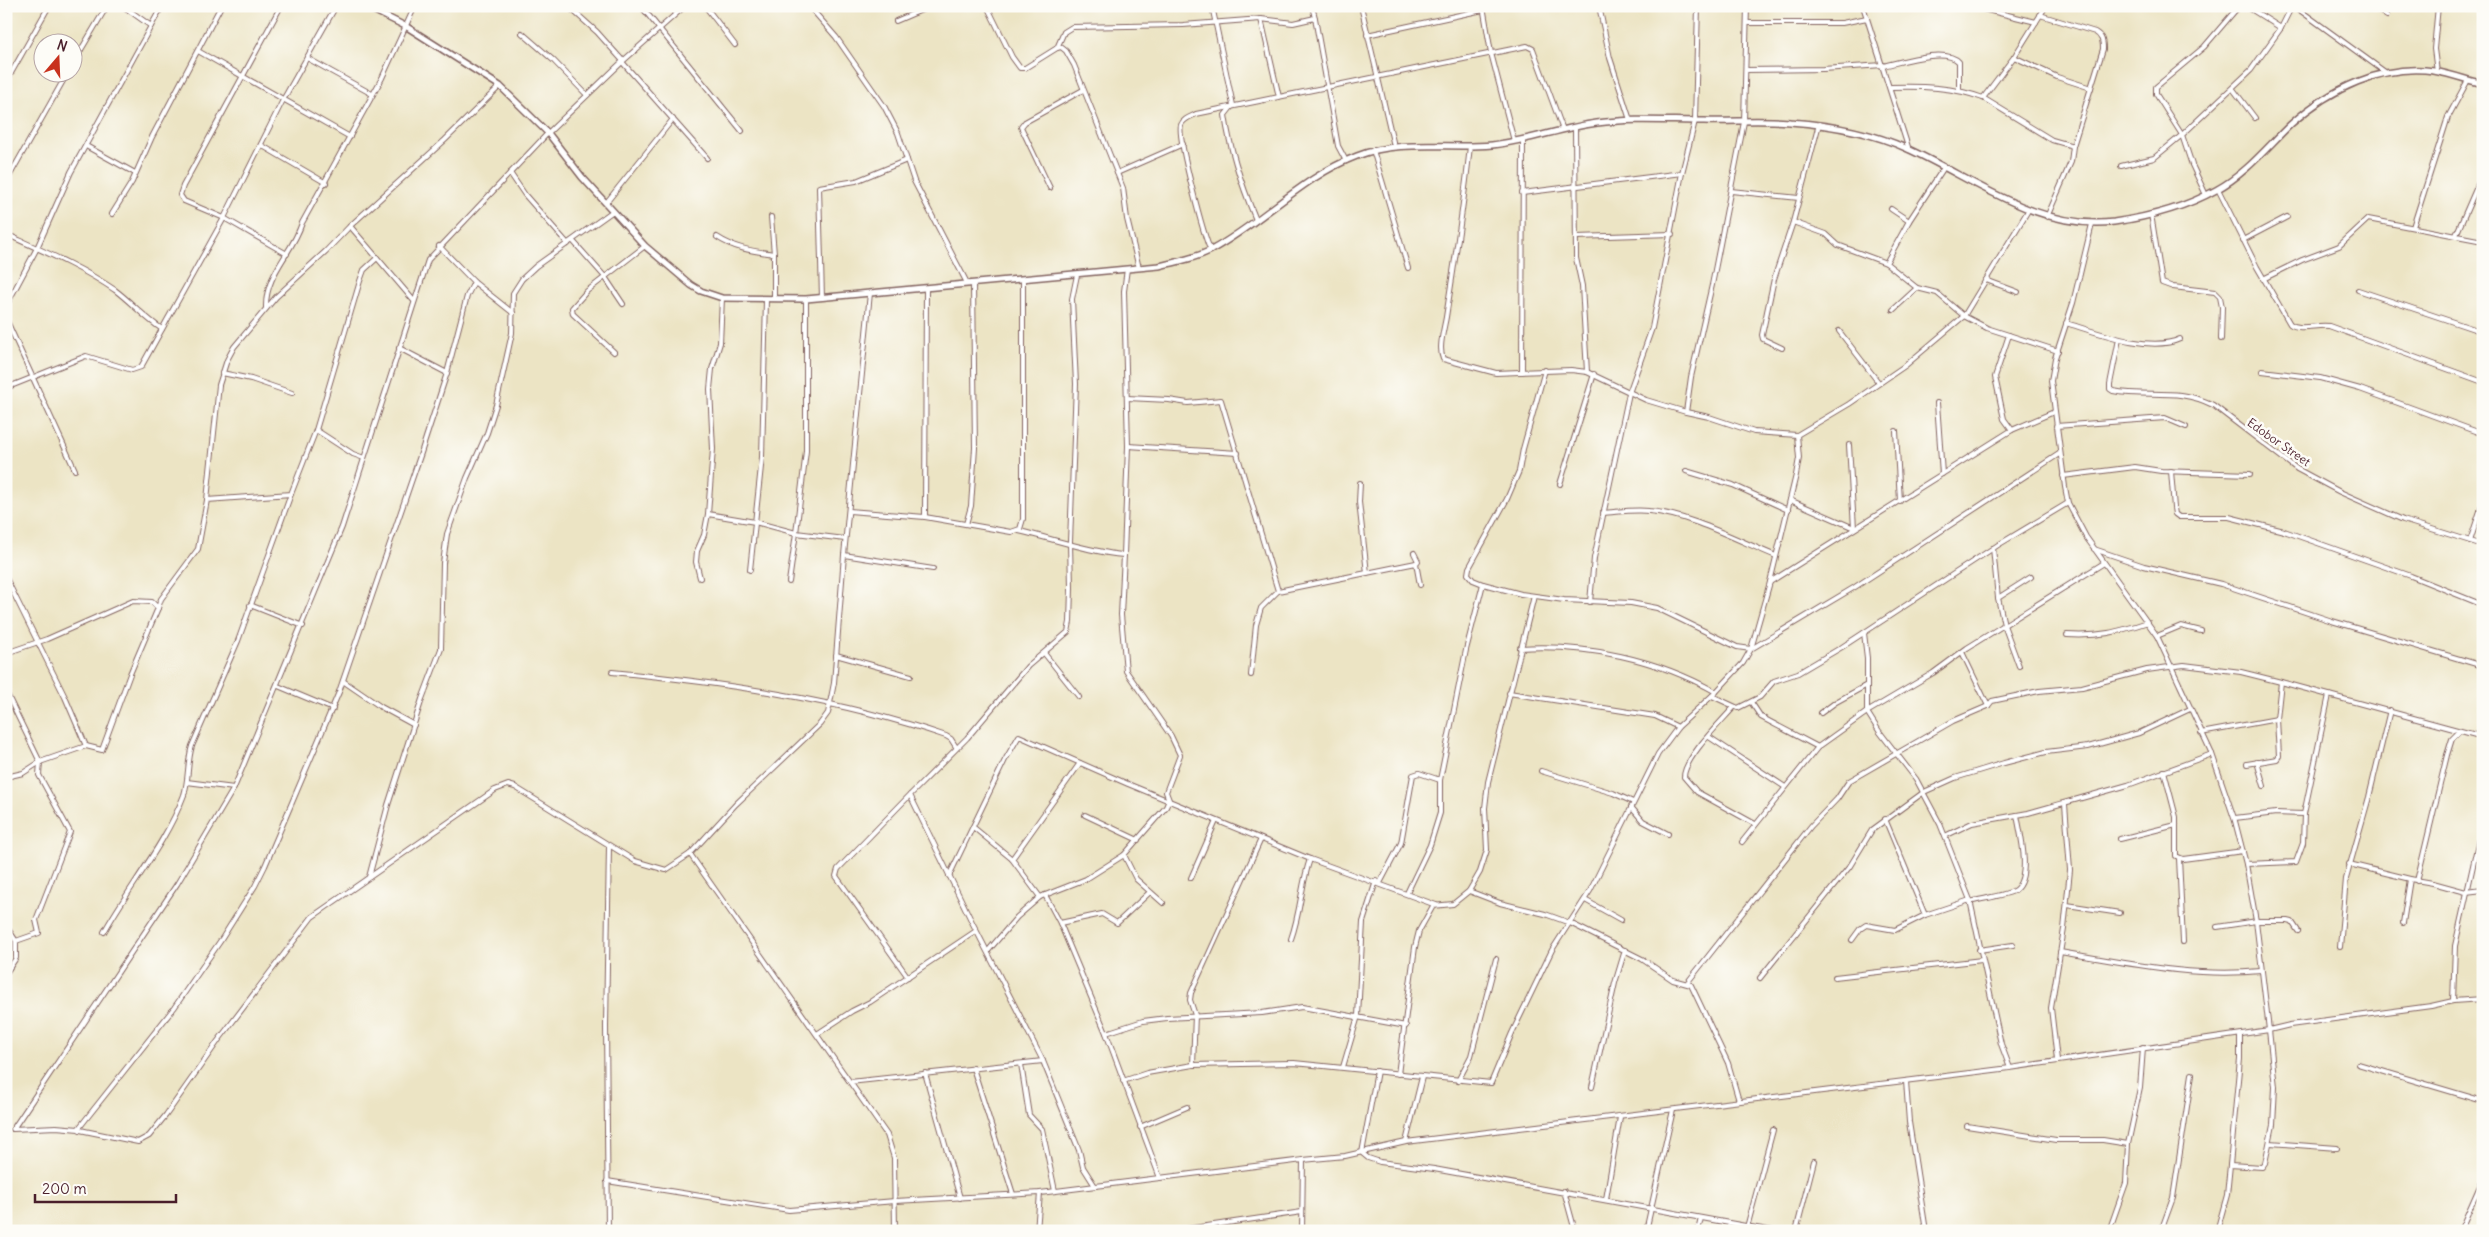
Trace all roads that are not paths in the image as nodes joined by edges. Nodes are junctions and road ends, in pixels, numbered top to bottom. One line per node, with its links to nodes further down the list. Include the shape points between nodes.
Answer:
1 (49, 6): 63 (street)
2 (107, 6): 49 (street)
3 (123, 6): 42 (street)
4 (162, 6): 42 (street)
5 (221, 6): 51 (street)
6 (281, 6): 60 (street)
7 (336, 6): 54 (street)
8 (365, 6): 43 (street)
9 (415, 6): 43 (street)
10 (568, 6): 55 (street)
11 (641, 6): 45 (street)
12 (686, 6): 45 (street)
13 (705, 6): 48 (street)
14 (809, 6): 102 (street, via 836,37 884,106)
15 (931, 6): 39 (street)
16 (987, 6): 50 (street, via 1020,68)
17 (1212, 6): 38 (street)
18 (1312, 6): 35 (street)
19 (1361, 6): 47 (street)
20 (1488, 6): 31 (street)
21 (1599, 6): 81 (street, via 1610,58)
22 (1698, 6): 82 (street)
23 (1747, 6): 41 (street)
24 (1863, 6): 36 (street)
25 (2046, 6): 33 (street)
26 (2239, 6): 89 (street, via 2204,47 2156,87 2156,94)
27 (2246, 6): 44 (street)
28 (2293, 6): 44 (street); 58 (street)
29 (2372, 6): 34 (street)
30 (2438, 6): 59 (street, via 2434,49)
31 (1483, 8): 47 (street); 52 (street)
32 (1979, 8): 40 (street)
33 (2040, 15): 40 (street); 69 (street, via 2095,32 2102,38 2103,49)
34 (2387, 16)
35 (1314, 18): 37 (street, via 1293,22); 68 (street)
36 (1866, 18): 41 (street, via 1842,23); 56 (street)
37 (1261, 19): 38 (street); 75 (street)
38 (1216, 21): 50 (street, via 1183,25 1072,27 1064,32); 78 (street)
39 (896, 22)
40 (2036, 22): 53 (street)
41 (1747, 23): 57 (street)
42 (151, 26): 95 (street)
43 (407, 27): 66 (street); 73 (street)
44 (2281, 28): 70 (street)
45 (660, 30): 55 (street); 87 (street)
46 (522, 33): 74 (street)
47 (1367, 35): 61 (street)
48 (735, 45)
49 (82, 48)
50 (1057, 48): 71 (street, via 1066,51)
51 (198, 51): 60 (street); 108 (street)
52 (1491, 53): 61 (street); 86 (street, via 1527,46 1533,49); 92 (street)
53 (2014, 57): 69 (street); 76 (street)
54 (308, 58): 73 (street); 77 (street)
55 (623, 62): 74 (street); 80 (street)
56 (1883, 65): 57 (street); 67 (street); 72 (street, via 1950,56 1958,62)
57 (1746, 70): 83 (street)
58 (2385, 72): 59 (street); 115 (street, via 2317,104 2260,157)
59 (2437, 72): 62 (street)
60 (243, 76): 77 (street); 129 (street, via 181,192 184,201)
61 (1379, 78): 68 (street); 96 (street)
62 (2468, 80): 65 (street); 135 (street, via 2448,117)
63 (6, 82)
64 (62, 82): 111 (street)
65 (2483, 84)
66 (500, 86): 88 (street); 134 (street)
67 (1891, 87): 72 (street); 100 (street)
68 (1328, 88): 75 (street); 103 (street, via 1338,146)
69 (2091, 88): 98 (street)
70 (2233, 89): 79 (street); 89 (street)
71 (1083, 90): 110 (street); 114 (street, via 1021,127)
72 (1960, 90): 76 (street)
73 (372, 94): 90 (street)
74 (587, 95): 88 (street)
75 (1279, 97): 78 (street)
76 (1984, 98): 98 (street, via 2052,140)
77 (283, 100): 90 (street); 94 (street)
78 (1233, 105): 93 (street, via 1187,118 1180,126); 130 (street, via 1225,115 1226,128 1239,176)
79 (2255, 118)
80 (673, 119): 101 (street); 120 (street)
81 (1630, 120): 82 (street); 85 (street)
82 (1696, 121): 83 (street); 106 (street)
83 (1744, 122): 84 (street); 116 (street)
84 (1819, 124): 100 (street, via 1853,130); 119 (street)
85 (1575, 127): 86 (street); 113 (street)
86 (1563, 130): 91 (street)
87 (742, 131)
88 (548, 133): 109 (street); 120 (street)
89 (2182, 135): 104 (street, via 2154,158); 118 (street)
90 (350, 137): 112 (street)
91 (1523, 140): 92 (street); 117 (street)
92 (1514, 142): 97 (street)
93 (1183, 144): 110 (street); 148 (street)
94 (261, 145): 112 (street); 129 (street)
95 (86, 146): 108 (street); 147 (street)
96 (1394, 146): 97 (street); 99 (street)
97 (1470, 146): 196 (street, via 1442,355 1443,359 1452,362 1496,372)
98 (2073, 146): 127 (street, via 2071,162)
99 (1373, 150): 103 (street); 154 (street)
100 (1909, 150): 105 (street)
101 (707, 158)
102 (907, 160): 162 (street, via 914,181); 169 (street, via 856,181 818,189)
103 (1346, 160): 130 (street)
104 (2121, 166)
105 (1943, 169): 121 (street); 131 (street)
106 (1682, 172): 113 (street); 137 (street)
107 (2483, 172): 138 (street)
108 (135, 173): 124 (street)
109 (510, 173): 144 (street); 145 (street)
110 (1117, 173): 153 (street)
111 (6, 182)
112 (326, 183): 149 (street)
113 (1575, 186): 117 (street); 139 (street)
114 (1050, 188)
115 (2218, 189): 118 (street); 142 (street)
116 (1731, 191): 119 (street); 209 (street, via 1690,376)
117 (1522, 193): 196 (street)
118 (2206, 195): 125 (street)
119 (1799, 198): 132 (street)
120 (606, 203): 123 (street)
121 (2029, 208): 127 (street); 160 (street)
122 (1891, 209): 131 (street)
123 (613, 212): 141 (street); 146 (street)
124 (112, 214)
125 (2150, 214): 133 (street); 189 (street, via 2162,283 2215,292 2222,307)
126 (771, 216): 150 (street)
127 (2048, 217): 133 (street)
128 (2287, 217): 142 (street)
129 (224, 218): 149 (street); 183 (street)
130 (1256, 220): 148 (street)
131 (1909, 221): 152 (street)
132 (1793, 222): 152 (street, via 1826,234 1838,245); 191 (street, via 1774,280 1762,335 1763,339)
133 (2092, 224): 182 (street)
134 (350, 226): 151 (street); 177 (street)
135 (2414, 227): 138 (street); 159 (street, via 2364,220 2339,246)
136 (6, 234): 147 (street)
137 (1672, 234): 139 (street); 206 (street, via 1652,328)
138 (2456, 235): 143 (street)
139 (1576, 236): 197 (street)
140 (717, 238): 150 (street, via 744,250)
141 (573, 240): 144 (street); 157 (street)
142 (2242, 240): 159 (street)
143 (2483, 241)
144 (568, 244): 179 (street, via 522,279 513,293)
145 (439, 246): 161 (street); 173 (street, via 428,260)
146 (646, 246): 157 (street); 168 (street, via 691,285)
147 (37, 248): 175 (street); 183 (street, via 78,267 116,291)
148 (1211, 251): 153 (street, via 1184,260)
149 (287, 254): 177 (street, via 269,282)
150 (774, 254): 171 (street)
151 (377, 258): 173 (street); 213 (street, via 364,270 360,281)
152 (1886, 263): 164 (street)
153 (1139, 268): 155 (street)
154 (1408, 268)
155 (1127, 269): 156 (street); 207 (street, via 1124,291)
156 (1077, 274): 158 (street); 249 (street, via 1072,299 1076,384)
157 (605, 276): 174 (street); 193 (street, via 572,311)
158 (1023, 279): 162 (street); 245 (street, via 1023,519)
159 (2263, 279): 202 (street, via 2293,327 2329,326)
160 (1986, 280): 166 (street); 180 (street)
161 (474, 282): 179 (street); 199 (street, via 467,296)
162 (970, 283): 163 (street); 243 (street, via 974,448 971,506)
163 (926, 288): 167 (street); 241 (street)
164 (1917, 288): 178 (street); 180 (street, via 1937,293)
165 (2358, 290): 185 (street)
166 (2018, 292)
167 (870, 293): 169 (street); 238 (street)
168 (722, 298): 170 (street); 240 (street, via 720,343 710,389 713,449)
169 (822, 298): 172 (street)
170 (766, 300): 171 (street); 242 (street, via 762,457)
171 (774, 300): 172 (street)
172 (806, 300): 246 (street, via 806,450)
173 (414, 301): 190 (street)
174 (623, 304)
175 (6, 306)
176 (2483, 307): 185 (street)
177 (266, 308): 198 (street, via 234,347)
178 (1894, 310)
179 (513, 313): 315 (street, via 512,333 493,414 447,534 442,581 441,649)
180 (1964, 316): 186 (street); 203 (street, via 1906,365)
181 (6, 319): 201 (street)
182 (2066, 323): 187 (street); 192 (street)
183 (162, 330): 201 (street, via 141,367 136,370 86,356)
184 (1839, 331): 203 (street)
185 (2480, 331)
186 (2009, 335): 192 (street); 214 (street, via 1995,377 2004,419)
187 (2119, 339): 188 (street, via 2164,344); 248 (street, Edobor Street, via 2110,384 2113,391 2170,392 2202,399 2297,469 2340,492 2403,520)
188 (2180, 339)
189 (2221, 340)
190 (399, 348): 199 (street); 222 (street)
191 (1782, 348)
192 (2058, 351): 210 (street, via 2051,381)
193 (614, 352)
194 (1545, 370): 196 (street); 197 (street); 267 (street, via 1519,471 1469,568 1468,574 1473,580)
195 (2262, 371): 216 (street, via 2320,378 2360,388)
196 (1522, 372)
197 (1587, 372): 200 (street)
198 (222, 373): 205 (street); 232 (street)
199 (446, 373): 296 (street)
200 (1594, 374): 206 (street); 230 (street)
201 (32, 377): 204 (street); 223 (street)
202 (2483, 382)
203 (1879, 383): 217 (street)
204 (6, 388)
205 (292, 393)
206 (1629, 393): 209 (street); 239 (street)
207 (1127, 398): 219 (street); 220 (street, via 1188,403 1221,400)
208 (1936, 403): 226 (street)
209 (1686, 412): 217 (street, via 1754,432)
210 (2054, 412): 211 (street); 214 (street)
211 (2056, 426): 212 (street, via 2165,418); 221 (street)
212 (2186, 427)
213 (316, 430): 222 (street); 231 (street)
214 (2012, 430): 226 (street)
215 (1896, 432): 234 (street)
216 (2483, 434)
217 (1797, 435): 233 (street, via 1799,458)
218 (1849, 445): 244 (street)
219 (1128, 446): 220 (street); 255 (street)
220 (1238, 453): 269 (street)
221 (2059, 454): 228 (street); 285 (street, via 1855,587)
222 (364, 458): 278 (street, via 342,527)
223 (76, 470)
224 (1686, 471): 237 (street, via 1733,485)
225 (2171, 471): 227 (street); 228 (street, via 2135,467); 274 (street, via 2175,514 2179,517 2228,517 2284,531 2411,576)
226 (1942, 474): 234 (street)
227 (2250, 474)
228 (2063, 476): 235 (street)
229 (1360, 483): 261 (street)
230 (1560, 484)
231 (291, 494): 232 (street); 273 (street)
232 (207, 500): 275 (street, via 197,552 161,599)
233 (1790, 500): 237 (street); 244 (street)
234 (1900, 501): 244 (street)
235 (2068, 502): 251 (street); 252 (street)
236 (2483, 502): 248 (street)
237 (1788, 510): 256 (street)
238 (848, 511): 241 (street); 247 (street)
239 (1603, 513): 256 (street, via 1649,510 1666,514); 272 (street)
240 (708, 514): 242 (street); 264 (street, via 697,551)
241 (925, 517): 243 (street)
242 (755, 522): 246 (street); 260 (street)
243 (966, 524): 245 (street)
244 (1854, 528): 266 (street)
245 (1019, 531): 249 (street)
246 (796, 533): 247 (street); 265 (street)
247 (846, 539): 254 (street)
248 (2470, 541): 250 (street, Edobor Street)
249 (1070, 542): 255 (street); 288 (street, via 1068,632)
250 (2483, 545)
251 (1993, 548): 271 (street); 280 (street)
252 (2094, 549): 258 (street); 292 (street, via 2144,566 2221,584)
253 (1414, 553): 257 (street)
254 (844, 555): 259 (street); 289 (street)
255 (1124, 555): 340 (street, via 1121,615 1126,671 1171,736 1180,755 1166,792)
256 (1776, 556): 266 (street)
257 (1416, 563): 261 (street); 268 (street)
258 (2104, 563): 276 (street); 277 (street)
259 (934, 569)
260 (750, 570)
261 (1367, 573): 269 (street)
262 (2031, 576): 271 (street)
263 (6, 578): 283 (street)
264 (700, 578)
265 (789, 582)
266 (1770, 582): 285 (street)
267 (1483, 584): 270 (street); 333 (street)
268 (1420, 585)
269 (1278, 591): 294 (street, via 1261,608)
270 (1534, 596): 272 (street); 284 (street)
271 (1998, 598): 277 (street)
272 (1590, 602): 285 (street, via 1631,603 1657,608 1737,647)
273 (250, 606): 278 (street); 334 (street, via 192,746)
274 (2483, 606)
275 (158, 608): 283 (street, via 152,602 133,601); 321 (street, via 105,746 102,750)
276 (2148, 622): 281 (street, via 2120,632); 282 (street)
277 (2004, 625): 286 (street); 290 (street)
278 (302, 626): 299 (street)
279 (2201, 631): 282 (street, via 2181,626)
280 (1864, 633): 298 (street); 305 (street, via 1798,673 1774,681)
281 (2067, 635)
282 (2157, 636): 291 (street)
283 (38, 642): 287 (street); 321 (street)
284 (1520, 648): 301 (street); 302 (street, via 1566,647 1630,659 1678,673)
285 (1751, 649): 302 (street, via 1743,663)
286 (1962, 652): 307 (street); 312 (street)
287 (6, 653)
288 (1044, 653): 304 (street); 322 (street, via 1028,666)
289 (836, 655): 295 (street); 306 (street)
290 (2020, 666)
291 (2171, 666): 297 (street, via 2241,672); 307 (street, via 2082,687 2039,691 1992,702); 310 (street)
292 (2483, 666)
293 (612, 672): 306 (street, via 701,681)
294 (1251, 675)
295 (911, 676)
296 (343, 681): 309 (street); 315 (street, via 381,708)
297 (2281, 682): 303 (street); 314 (street)
298 (1867, 685): 312 (street); 313 (street)
299 (278, 686): 309 (street); 337 (street)
300 (6, 692): 326 (street)
301 (1509, 693): 316 (street, via 1655,716); 377 (street, via 1488,782 1485,859)
302 (1714, 694): 308 (street); 316 (street)
303 (2329, 695): 311 (street); 343 (street)
304 (1080, 697)
305 (1751, 702): 308 (street); 323 (street, via 1761,717)
306 (831, 704): 322 (street, via 929,730 948,737); 363 (street, via 820,724 736,804)
307 (1988, 706): 324 (street, via 1953,720)
308 (1734, 707): 319 (street)
309 (333, 709): 454 (street, via 255,886 174,1008)
310 (2190, 709): 318 (street); 338 (street, via 2139,733 2088,747 2046,752 2011,761 1955,778)
311 (2390, 710): 317 (street); 369 (street)
312 (1867, 712): 323 (street); 324 (street)
313 (1821, 713)
314 (2277, 719): 318 (street); 327 (street, via 2279,756)
315 (414, 725): 371 (street)
316 (1678, 727): 342 (street, via 1658,754)
317 (2459, 732): 320 (street); 374 (street, via 2452,739 2446,756)
318 (2202, 733): 325 (street)
319 (1709, 737): 335 (street); 350 (street, via 1692,757 1684,770 1684,777 1697,792)
320 (2483, 737)
321 (86, 746): 326 (street)
322 (956, 747): 339 (street)
323 (1818, 747): 335 (street)
324 (1896, 754): 338 (street); 417 (street, via 1849,781)
325 (2212, 754): 331 (street); 346 (street)
326 (40, 762): 332 (street, via 23,773); 402 (street, via 39,775 70,832 36,920 39,933)
327 (2257, 762): 329 (street); 336 (street)
328 (1080, 763): 340 (street); 352 (street, via 1018,736); 366 (street)
329 (2247, 764)
330 (1541, 771): 342 (street, via 1613,793)
331 (2164, 771): 341 (street); 351 (street)
332 (6, 777)
333 (1440, 780): 375 (street, via 1419,773 1413,775 1401,843); 380 (street, via 1440,813 1430,845)
334 (187, 782): 337 (street); 399 (street, via 178,808)
335 (1786, 786): 350 (street)
336 (2264, 786)
337 (234, 788): 453 (street, via 177,884)
338 (1924, 792): 347 (street); 354 (street)
339 (910, 795): 370 (street); 415 (street, via 838,869 836,876)
340 (1169, 800): 348 (street); 357 (street, via 1166,808)
341 (2065, 804): 345 (street); 387 (street, via 2070,870)
342 (1632, 805): 353 (street, via 1643,821); 383 (street)
343 (2304, 814): 346 (street, via 2276,813); 368 (street, via 2303,843 2296,862)
344 (1085, 815): 357 (street)
345 (2017, 815): 354 (street, via 1972,823); 384 (street, via 2024,851 2017,887 2009,892)
346 (2234, 818): 362 (street)
347 (1885, 819): 389 (street); 416 (street, via 1872,830 1850,866)
348 (1216, 821): 356 (street); 372 (street)
349 (2483, 821): 360 (street)
350 (1755, 824): 358 (street)
351 (2176, 825): 355 (street); 365 (street, via 2175,853)
352 (973, 827): 366 (street); 370 (street)
353 (1668, 834)
354 (1945, 836): 384 (street)
355 (2120, 838)
356 (1261, 839): 367 (street); 420 (street, via 1192,993 1190,1000)
357 (1138, 840): 364 (street)
358 (1742, 842)
359 (609, 846): 363 (street, via 635,861 660,870 671,868); 371 (street, via 525,792 508,786 495,790); 467 (street)
360 (2477, 846): 361 (street); 379 (street)
361 (2483, 847)
362 (2243, 851): 365 (street); 368 (street)
363 (690, 854): 425 (street)
364 (1124, 855): 378 (street, via 1136,879); 381 (street, via 1086,879)
365 (2179, 858): 403 (street)
366 (1012, 859): 382 (street)
367 (1310, 859): 375 (street); 400 (street)
368 (2246, 864): 391 (street)
369 (2349, 864): 373 (street); 405 (street)
370 (949, 876): 397 (street)
371 (369, 877): 454 (street, via 312,917 302,928 146,1139 138,1142)
372 (1191, 878)
373 (2410, 879): 374 (street); 394 (street)
374 (2416, 881): 379 (street, via 2433,882)
375 (1378, 882): 380 (street); 421 (street, via 1363,922)
376 (2483, 890): 379 (street)
377 (1469, 891): 386 (street, via 1453,904); 393 (street)
378 (1150, 892): 385 (street); 392 (street, via 1117,923 1102,914)
379 (2466, 892): 419 (street, via 2455,946)
380 (1407, 893): 386 (street)
381 (1045, 895): 382 (street); 392 (street)
382 (1040, 896): 408 (street)
383 (1585, 900): 390 (street); 393 (street)
384 (1970, 901): 389 (street); 407 (street)
385 (1163, 903)
386 (1436, 905): 422 (street, via 1426,916 1415,947)
387 (2067, 905): 388 (street); 409 (street)
388 (2120, 913)
389 (1925, 915): 401 (street, via 1894,930 1866,925)
390 (1621, 920)
391 (2256, 921): 396 (street); 398 (street, via 2288,921); 412 (street)
392 (1060, 923): 424 (street)
393 (1570, 923): 406 (street); 442 (street, via 1552,950 1493,1081 1487,1084)
394 (2403, 923)
395 (6, 926): 402 (street)
396 (2217, 926)
397 (976, 931): 408 (street); 415 (street)
398 (2298, 931)
399 (104, 932)
400 (1291, 940)
401 (1852, 940)
402 (16, 942): 413 (street, via 16,958)
403 (2183, 942)
404 (2013, 945): 407 (street)
405 (2340, 947)
406 (1625, 950): 417 (street, via 1673,980); 445 (street)
407 (1979, 950): 411 (street)
408 (988, 951): 429 (street)
409 (2060, 952): 412 (street, via 2207,974); 428 (street, via 2051,1008)
410 (1496, 959): 442 (street, via 1472,1056)
411 (1982, 960): 414 (street); 435 (street, via 2001,1044)
412 (2261, 971): 423 (street)
413 (6, 973)
414 (1834, 977)
415 (908, 978): 425 (street)
416 (1760, 978)
417 (1687, 983): 446 (street, via 1693,989 1728,1063)
418 (2483, 1000): 419 (street)
419 (2453, 1001): 423 (street)
420 (1195, 1015): 421 (street, via 1262,1013 1302,1007); 424 (street, via 1143,1021); 431 (street)
421 (1358, 1016): 422 (street); 433 (street)
422 (1406, 1026): 438 (street)
423 (2269, 1030): 426 (street); 458 (street, via 2275,1087)
424 (1106, 1033): 441 (street)
425 (817, 1034): 444 (street)
426 (2240, 1035): 427 (street); 464 (street)
427 (2143, 1048): 428 (street); 459 (street, via 2140,1088)
428 (2057, 1060): 435 (street)
429 (1043, 1061): 430 (street); 468 (street, via 1083,1167)
430 (1021, 1064): 434 (street); 469 (street, via 1029,1115 1042,1129)
431 (1193, 1064): 433 (street, via 1294,1062); 441 (street)
432 (2358, 1064): 447 (street)
433 (1343, 1067): 436 (street)
434 (972, 1068): 437 (street); 472 (street)
435 (2010, 1068): 443 (street)
436 (1377, 1071): 438 (street); 461 (street)
437 (924, 1073): 444 (street); 473 (street)
438 (1398, 1074): 440 (street)
439 (2192, 1074): 494 (street, via 2173,1198)
440 (1422, 1077): 442 (street); 457 (street)
441 (1123, 1081): 452 (street)
442 (1458, 1081)
443 (1906, 1081): 446 (street); 491 (street)
444 (850, 1082): 475 (street, via 892,1146)
445 (1592, 1087)
446 (1738, 1101): 449 (street)
447 (2483, 1101)
448 (1186, 1107): 452 (street)
449 (1673, 1110): 450 (street); 476 (street)
450 (1620, 1117): 457 (street); 474 (street)
451 (1967, 1126): 459 (street, via 2056,1140 2103,1140)
452 (1140, 1127): 465 (street)
453 (13, 1129): 454 (street); 455 (street)
454 (79, 1129)
455 (6, 1130)
456 (1773, 1130): 480 (street)
457 (1406, 1142): 461 (street)
458 (2270, 1143): 460 (street); 464 (street, via 2264,1166)
459 (2128, 1144): 493 (street, via 2126,1183)
460 (2337, 1148)
461 (1362, 1153): 462 (street); 470 (street, via 1380,1162)
462 (1303, 1160): 465 (street); 477 (street)
463 (1814, 1161): 490 (street)
464 (2230, 1165): 495 (street, via 2227,1195)
465 (1160, 1178): 468 (street)
466 (2483, 1179): 496 (street)
467 (607, 1181): 475 (street, via 789,1210); 481 (street)
468 (1095, 1186): 469 (street)
469 (1055, 1191): 471 (street)
470 (1564, 1191): 474 (street); 486 (street)
471 (1040, 1193): 472 (street); 483 (street)
472 (1013, 1194): 473 (street)
473 (960, 1198): 475 (street)
474 (1606, 1199): 476 (street)
475 (895, 1201): 482 (street)
476 (1652, 1208): 478 (street); 487 (street)
477 (1302, 1212): 484 (street); 485 (street)
478 (1701, 1218): 480 (street); 488 (street)
479 (2027, 1226): 492 (street)
480 (1747, 1228): 489 (street)
481 (608, 1231)
482 (895, 1231)
483 (1037, 1231)
484 (1173, 1231)
485 (1302, 1231)
486 (1575, 1231)
487 (1646, 1231)
488 (1698, 1231)
489 (1773, 1231)
490 (1796, 1231)
491 (1926, 1231)
492 (2056, 1231)
493 (2109, 1231)
494 (2161, 1231)
495 (2217, 1231)
496 (2460, 1231)

